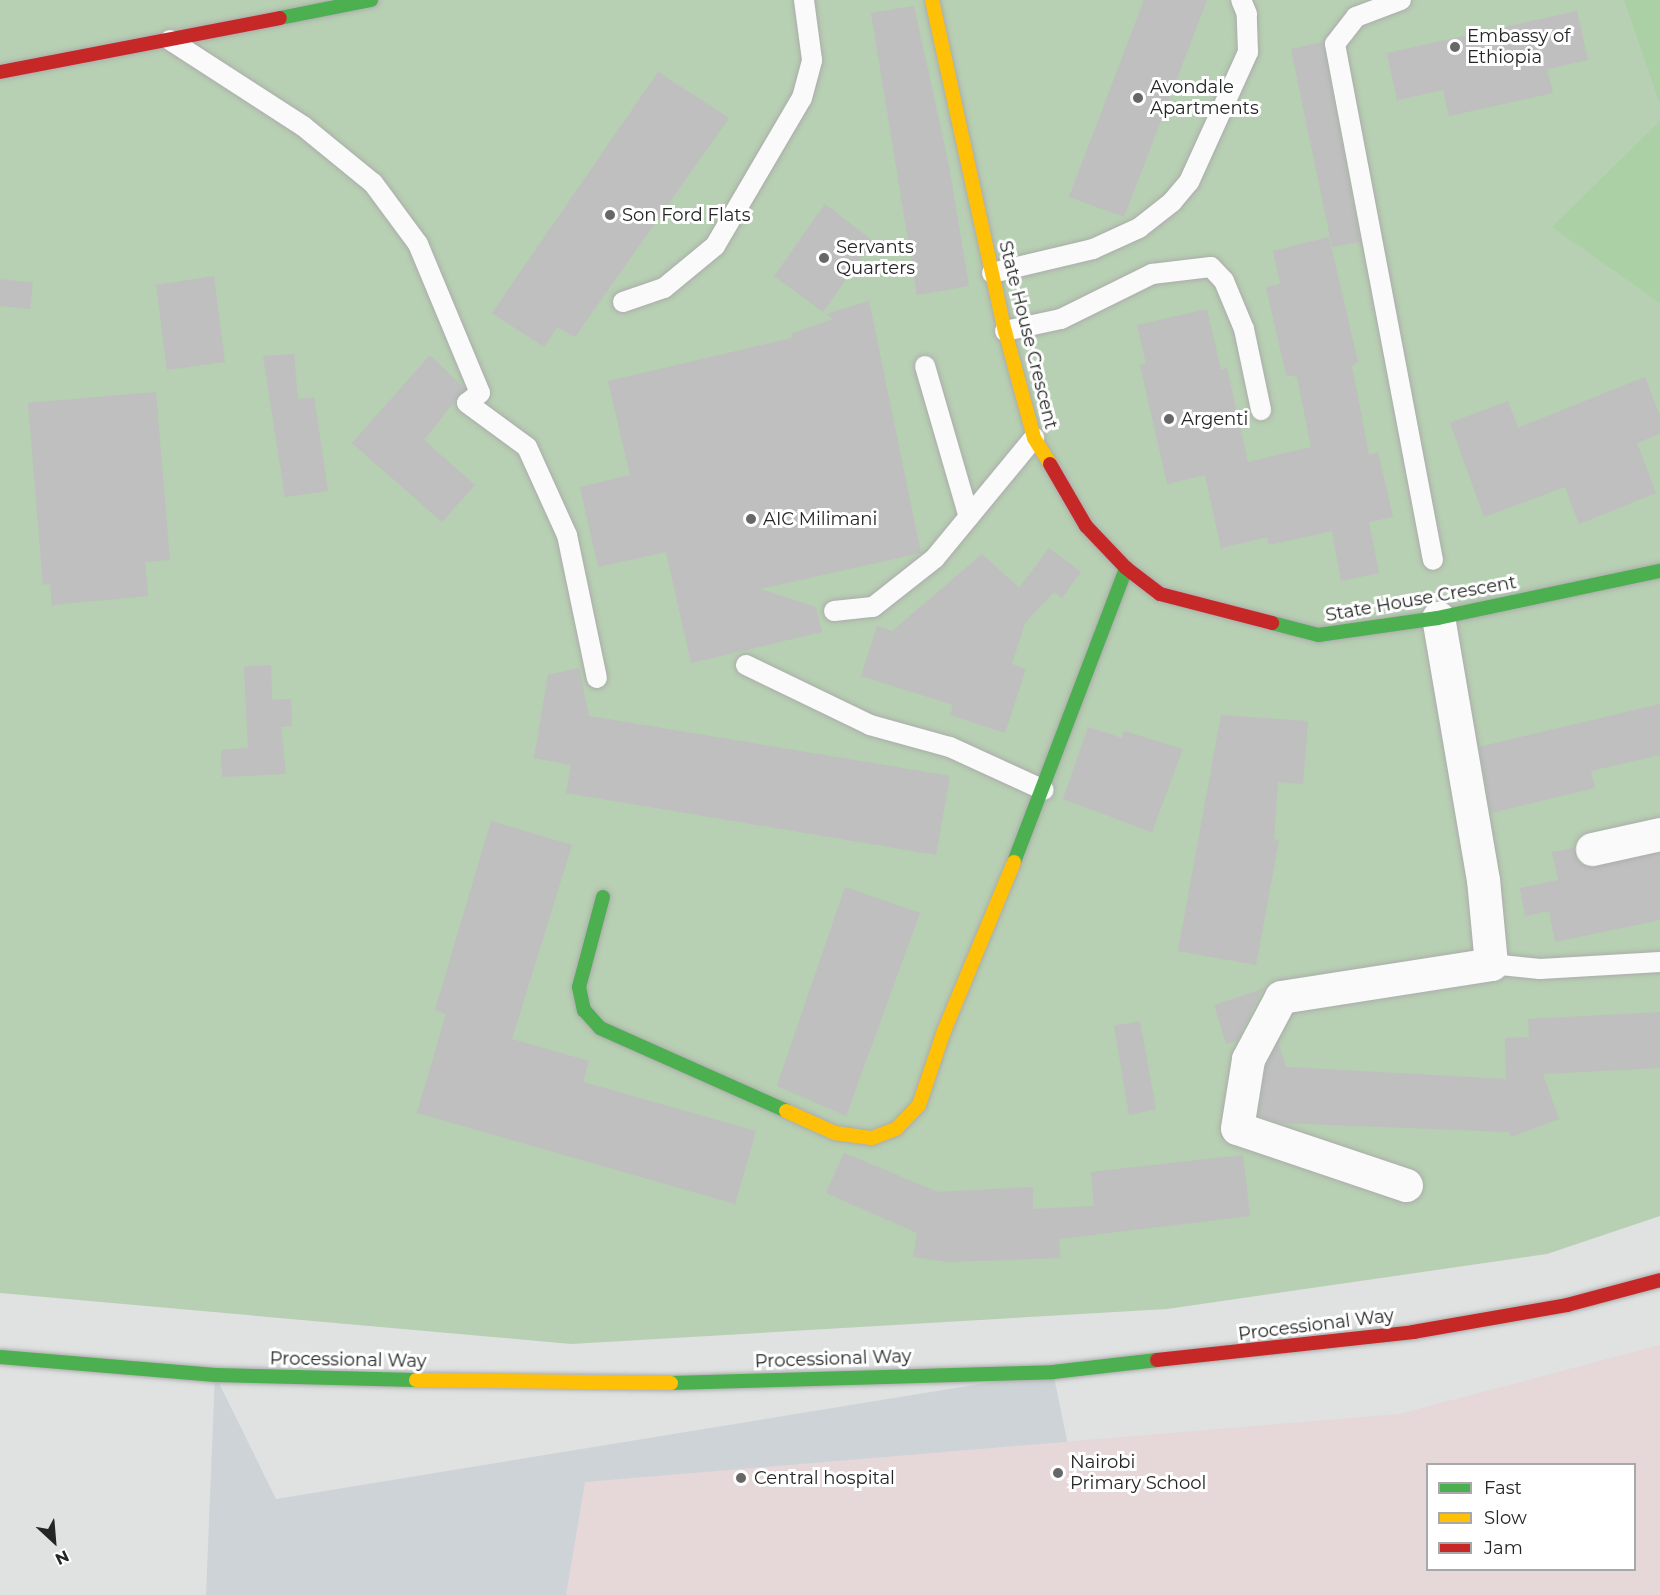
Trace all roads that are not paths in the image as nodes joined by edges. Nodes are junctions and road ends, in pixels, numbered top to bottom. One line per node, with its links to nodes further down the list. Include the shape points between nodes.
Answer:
1 (371, 0): 6 (street)
2 (804, 0): 9 (lane, via 812,60 802,98 715,246 664,288)
3 (932, 0): 8 (street, State House Crescent)
4 (1241, 0): 8 (lane, via 1247,14 1248,52 1189,182 1172,202 1139,228 1094,249)
5 (1401, 0): 15 (lane, via 1356,17 1335,44)
6 (170, 40): 7 (street); 21 (lane, via 303,126 373,183 418,244 480,393 467,403 527,447 567,535)
7 (0, 72)
8 (992, 273): 10 (street, State House Crescent)
9 (623, 302)
10 (1005, 331): 12 (lane, via 1061,320 1152,274 1211,267 1224,281 1244,329); 13 (street, State House Crescent)
11 (925, 366): 14 (lane)
12 (1262, 410)
13 (1034, 438): 14 (lane); 16 (street, State House Crescent, via 1086,526)
14 (969, 517): 18 (lane, via 935,558 873,607)
15 (1433, 560)
16 (1126, 568): 19 (street, State House Crescent, via 1160,594 1318,635); 22 (street)
17 (1660, 571): 19 (street, State House Crescent)
18 (834, 611)
19 (1438, 618): 27 (street, via 1483,880)
20 (747, 666): 22 (lane, via 870,725 950,747)
21 (597, 678)
22 (1044, 790): 25 (street, via 944,1030 919,1105 896,1128 872,1138 835,1133 600,1028 584,1010 579,987)
23 (1660, 834): 24 (street)
24 (1592, 849)
25 (603, 897)
26 (1660, 962): 27 (lane, via 1540,969)
27 (1491, 964): 28 (street, via 1281,997 1248,1059 1237,1128)
28 (1406, 1185)
29 (1660, 1280): 30 (street, Processional Way, via 1567,1305 1413,1332 1053,1372 615,1385 215,1375)
30 (0, 1357)

